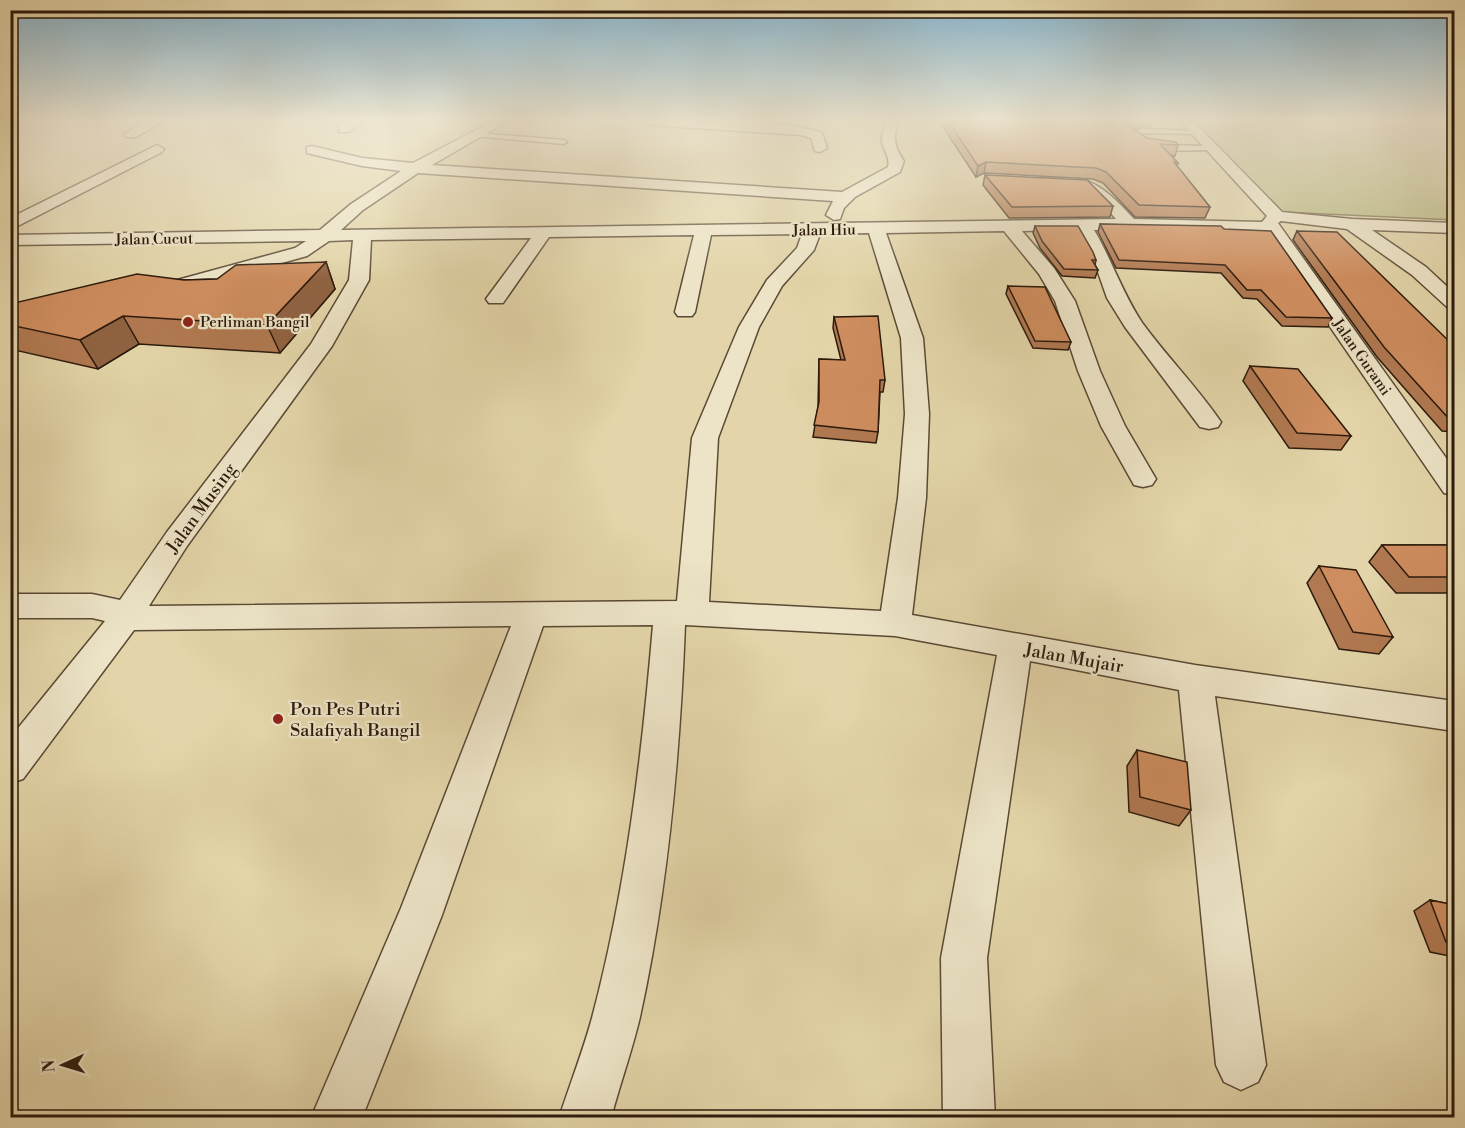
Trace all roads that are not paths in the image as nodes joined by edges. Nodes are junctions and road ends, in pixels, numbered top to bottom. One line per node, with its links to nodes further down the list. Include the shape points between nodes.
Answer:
1 (109, 174): 11 (street)
2 (407, 174): 21 (street, via 357,207)
3 (498, 174): 7 (street)
4 (886, 174): 7 (street)
5 (1233, 174): 8 (street, Jalan Gurami)
6 (1042, 182): 9 (street, via 1096,188)
7 (843, 197): 16 (street, via 834,210 834,222)
8 (1274, 222): 9 (street, Jalan Hiu); 10 (street, Jalan Hiu); 29 (street, Jalan Gurami)
9 (1129, 224): 12 (street, Jalan Hiu)
10 (1352, 224): 14 (street, Jalan Hiu); 25 (street, via 1419,271)
11 (10, 225)
12 (1083, 225): 13 (street, Jalan Hiu); 27 (street, via 1135,327)
13 (1010, 226): 15 (street, Jalan Hiu); 28 (street, via 1065,301 1113,426)
14 (1455, 228)
15 (876, 229): 16 (street, Jalan Hiu); 34 (street, via 912,338 917,414 912,498)
16 (842, 230): 17 (street, Jalan Hiu)
17 (812, 231): 18 (street, Jalan Hiu); 31 (street, via 805,250 774,285 749,327 705,438)
18 (703, 232): 19 (street, Jalan Hiu); 26 (street)
19 (543, 233): 20 (street, Jalan Hiu); 24 (street)
20 (362, 236): 21 (street, Jalan Hiu); 33 (street, Jalan Musing, via 359,280 321,346 177,539)
21 (322, 238): 22 (street, Jalan Cucut); 23 (street, via 301,252)
22 (10, 240)
23 (147, 294)
24 (496, 299)
25 (1455, 303)
26 (685, 312)
27 (1209, 422)
28 (1143, 479)
29 (1455, 487)
30 (10, 606): 33 (street, via 92,606 108,608)
31 (681, 613): 32 (street, Jalan Mujair); 34 (street, Jalan Mujair); 41 (street, via 667,670 648,830 621,993)
32 (531, 615): 33 (street, Jalan Mujair); 40 (street, via 420,915)
33 (125, 618): 38 (street, Jalan Musing)
34 (895, 624): 35 (street, Jalan Mujair)
35 (1015, 647): 36 (street, Jalan Mujair); 42 (street, via 964,958)
36 (1195, 680): 37 (street, Jalan Mujair); 39 (street)
37 (1455, 716)
38 (12, 763)
39 (1241, 1065)
40 (336, 1118)
41 (585, 1118)
42 (969, 1118)

